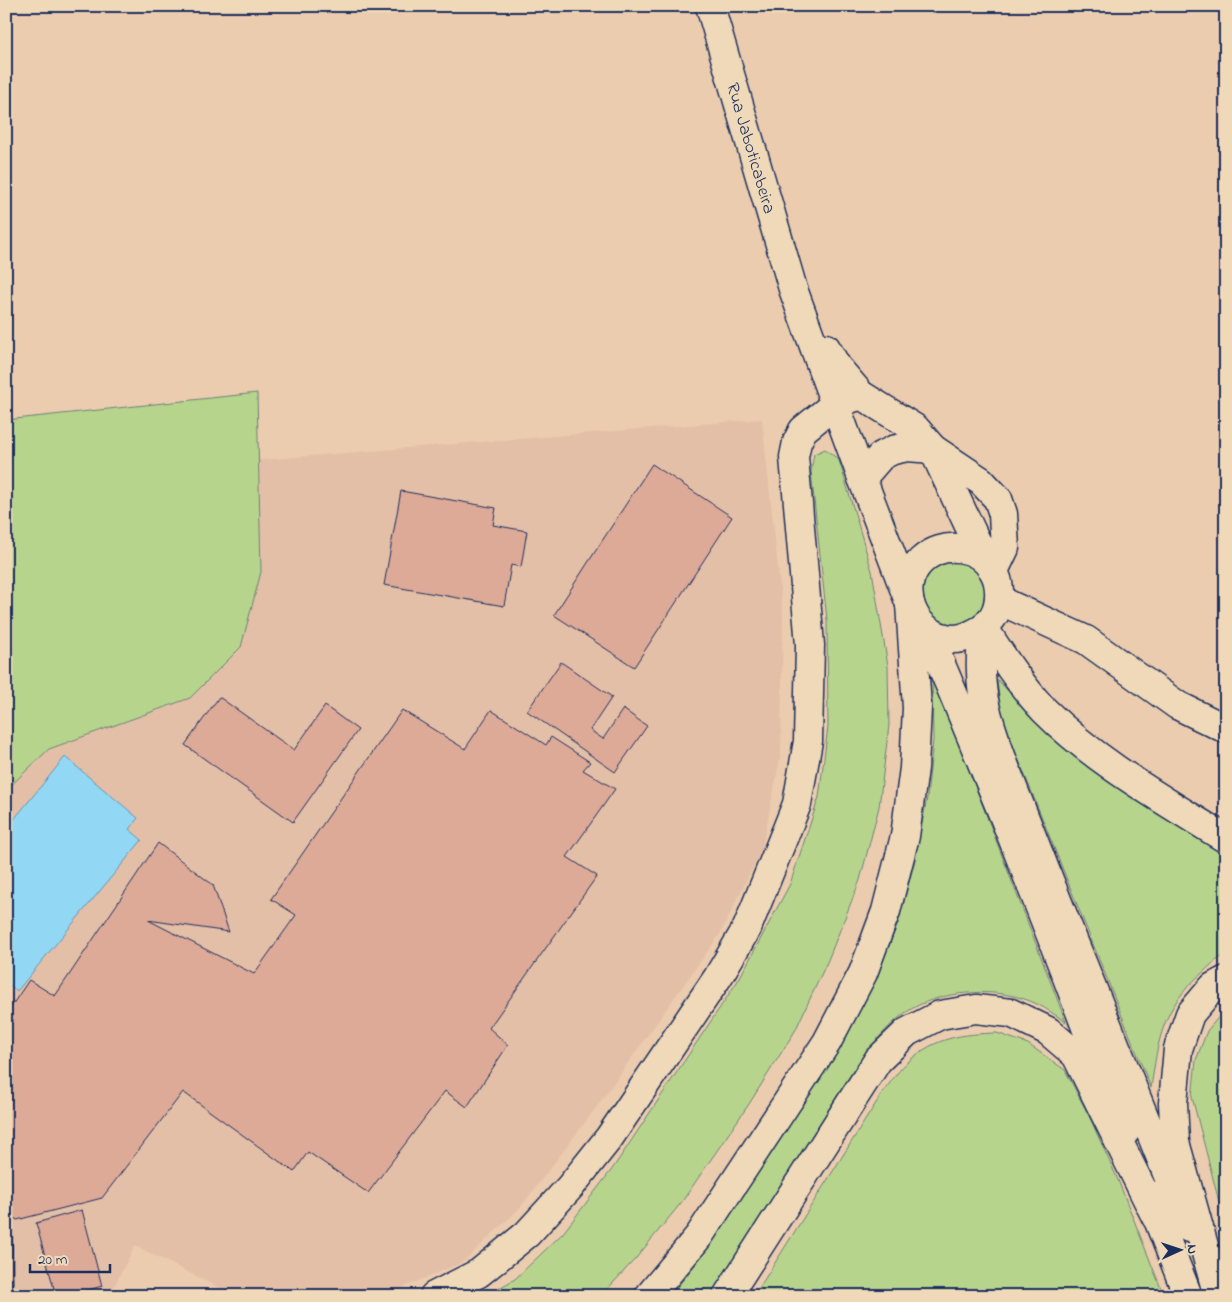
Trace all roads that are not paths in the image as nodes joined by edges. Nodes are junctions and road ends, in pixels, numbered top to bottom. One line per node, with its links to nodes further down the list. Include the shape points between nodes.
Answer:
1 (710, 6): 2 (main road, Rua Jaboticabeira)
2 (793, 290): 3 (main road, via 837,367); 4 (main road)
3 (861, 396): 4 (main road); 5 (main road, via 916,429)
4 (835, 404): 6 (main road); 16 (main road, via 803,430 796,442 794,457 810,645 808,741 797,804 747,928 718,977 609,1138 570,1186 527,1234 479,1274)
5 (933, 449): 6 (main road, via 907,447 893,450 881,456); 7 (main road); 7 (main road, via 981,481 998,499 1003,514 1005,548)
6 (862, 478): 9 (main road)
7 (990, 565): 8 (main road, via 999,585); 9 (main road, via 974,552 960,548 945,548 932,553 920,562 913,574 908,588)
8 (999, 600): 10 (main road, via 994,615); 12 (main road, via 1086,640 1177,704)
9 (910, 604): 11 (main road, via 915,618); 17 (main road, via 917,708 914,768 905,836 889,901 863,973 827,1042 699,1236)
10 (984, 628): 11 (main road, via 971,636 956,639 940,637); 13 (main road, via 1007,665 1045,710 1085,746); 20 (main road, via 981,677 992,732)
11 (926, 629): 15 (main road, via 1086,1026)
12 (1226, 729)
13 (1226, 839)
14 (1226, 980): 20 (main road, via 1213,987 1190,1014 1178,1049 1173,1104 1175,1142)
15 (1156, 1217): 18 (main road, via 1076,1056 1048,1031 1012,1014 976,1009 940,1015 907,1032 878,1060); 19 (main road)
16 (434, 1296)
17 (649, 1296)
18 (727, 1296)
19 (1188, 1296)
20 (1217, 1296)

